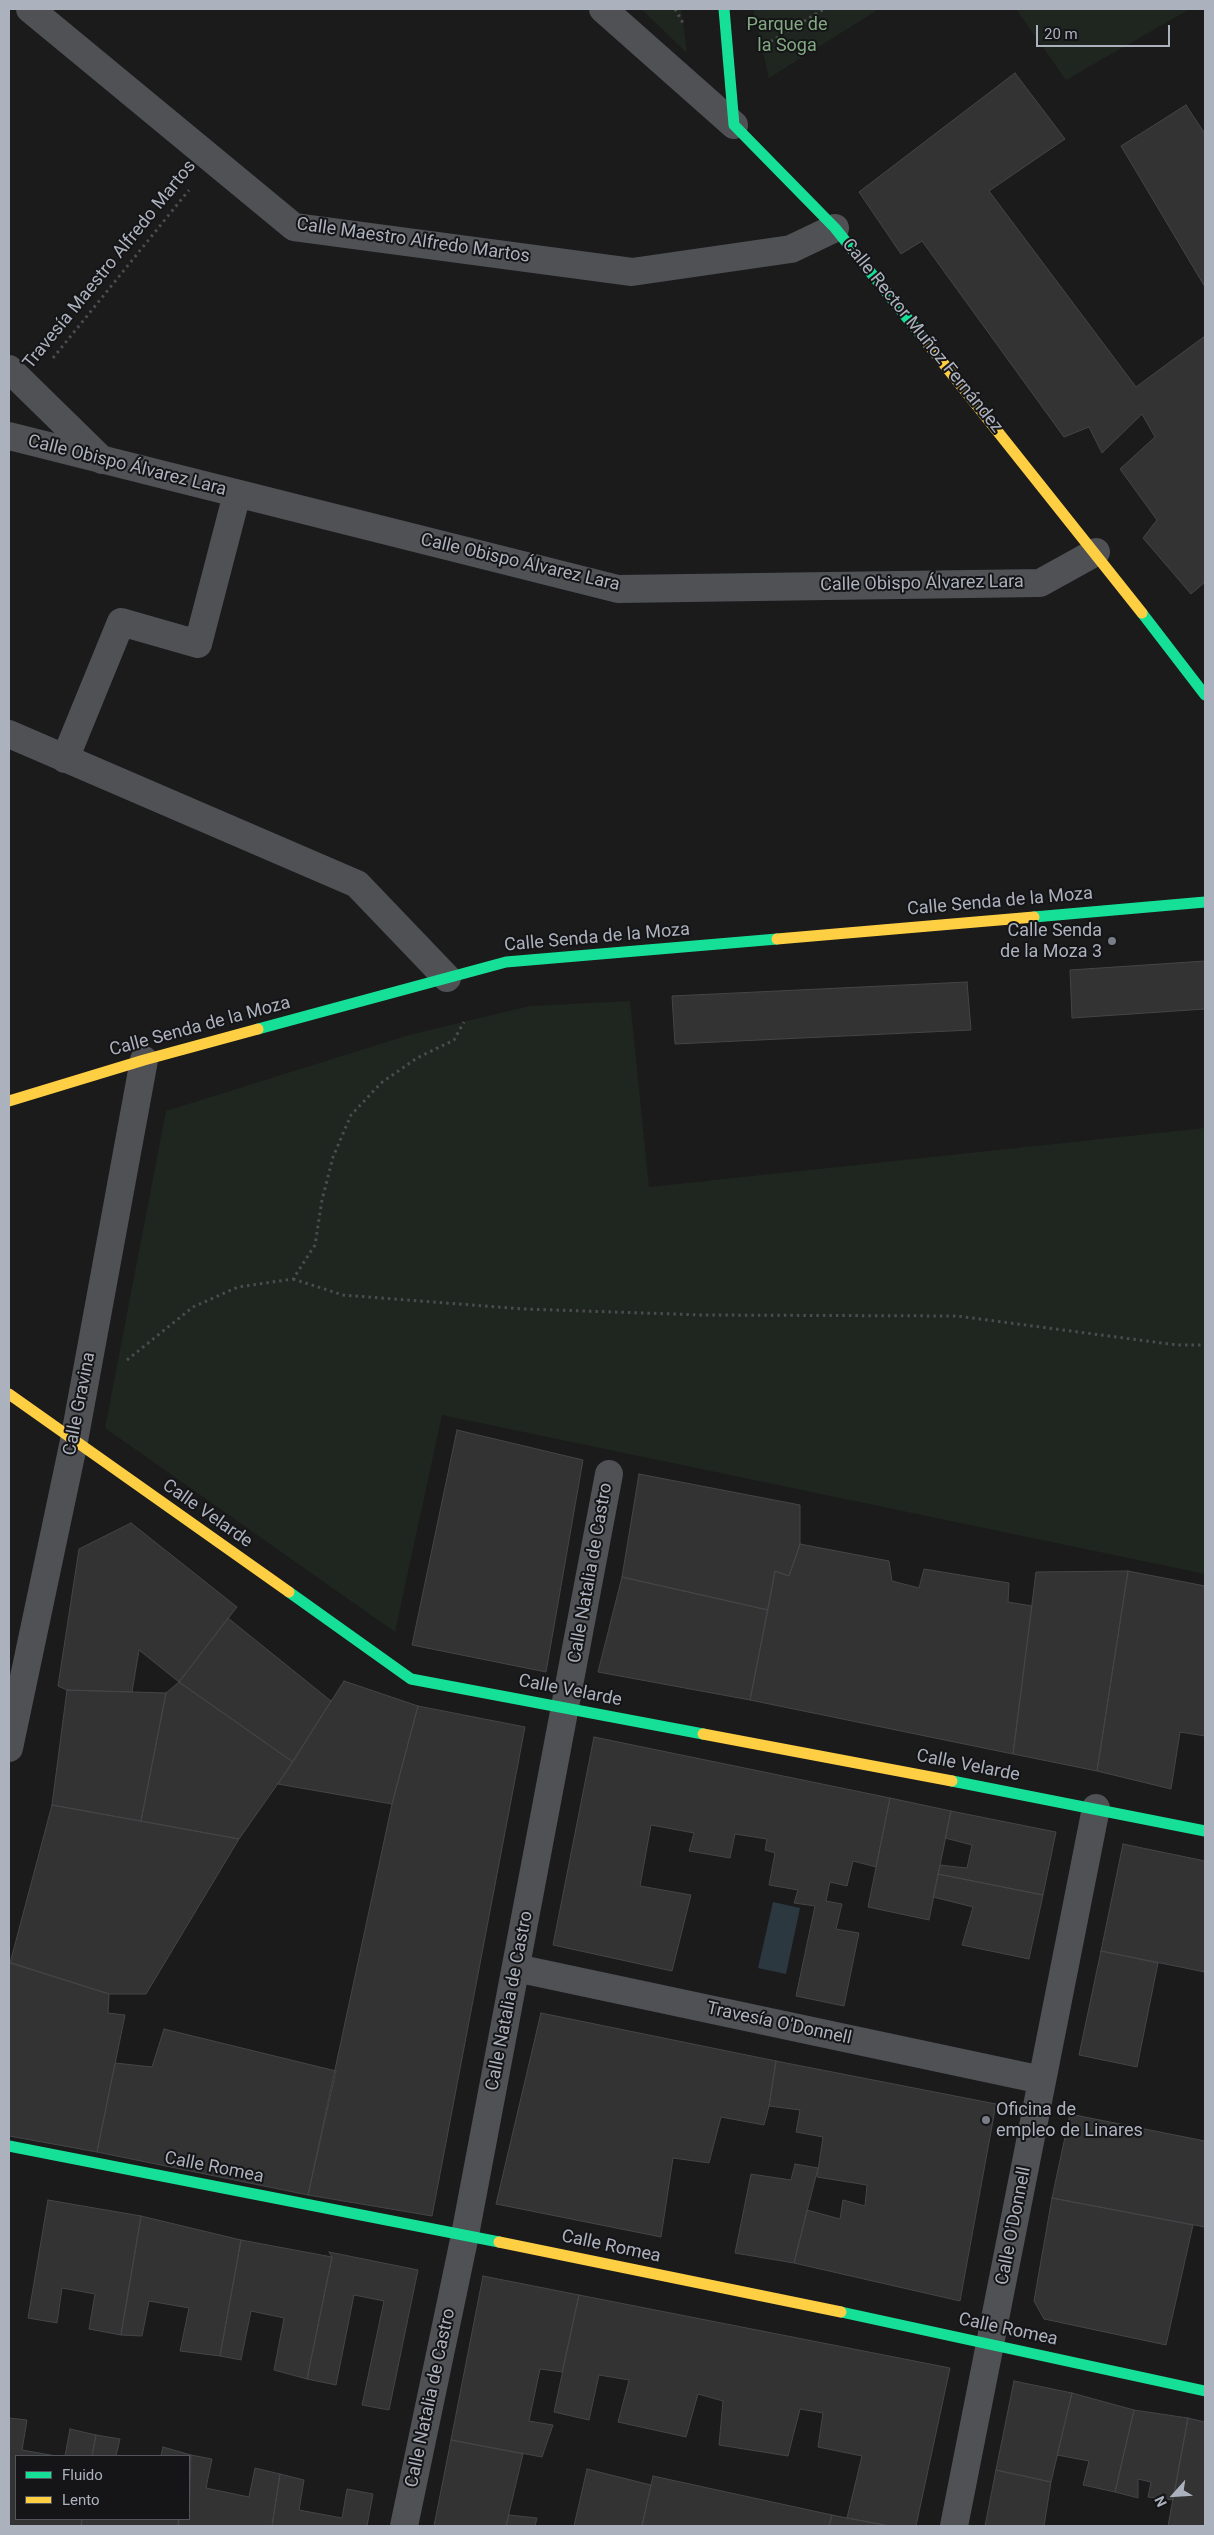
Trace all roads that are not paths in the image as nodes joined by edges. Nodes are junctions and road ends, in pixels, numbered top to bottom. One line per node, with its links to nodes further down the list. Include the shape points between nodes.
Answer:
1 (30, 9): 5 (street, Calle Maestro Alfredo Martos, via 294,227 632,272 790,249)
2 (603, 9): 4 (street, Calle Rector Muñoz Fernández)
3 (724, 9): 4 (street)
4 (734, 125): 5 (street, Calle Rector Muñoz Fernández)
5 (835, 228): 10 (street, Calle Rector Muñoz Fernández)
6 (9, 368): 8 (street)
7 (9, 436): 8 (street, Calle Obispo Álvarez Lara)
8 (102, 460): 9 (street, Calle Obispo Álvarez Lara)
9 (237, 494): 10 (street, Calle Obispo Álvarez Lara, via 618,588 1040,583); 13 (street, via 198,644 121,622)
10 (1096, 552): 11 (street, Calle Rector Muñoz Fernández)
11 (1205, 695)
12 (9, 734): 13 (street)
13 (65, 759): 15 (street, via 357,884)
14 (1205, 902): 15 (street, Calle Senda de la Moza, via 506,962)
15 (447, 978): 16 (street, Calle Senda de la Moza)
16 (144, 1060): 17 (street, Calle Senda de la Moza); 19 (street, Calle Gravina)
17 (9, 1101)
18 (9, 1394): 19 (street, Calle Velarde)
19 (74, 1441): 21 (street, Calle Gravina); 22 (street, Calle Velarde, via 411,1679)
20 (609, 1474): 22 (street, Calle Natalia de Castro)
21 (13, 1702): 23 (street, Calle Gravina)
22 (566, 1708): 24 (street, Calle Velarde); 26 (street, Calle Natalia de Castro)
23 (9, 1748)
24 (1096, 1808): 25 (street, Calle Velarde); 27 (street, Calle O'Donnell)
25 (1205, 1831)
26 (516, 1968): 27 (street, Travesía O'Donnell); 29 (street, Calle Natalia de Castro)
27 (1042, 2080): 30 (street, Calle O'Donnell)
28 (9, 2146): 29 (street, Calle Romea)
29 (465, 2235): 30 (street, Calle Romea); 32 (street, Calle Natalia de Castro)
30 (990, 2343): 31 (street, Calle Romea); 33 (street, Calle O'Donnell)
31 (1205, 2391)
32 (404, 2526)
33 (954, 2526)

